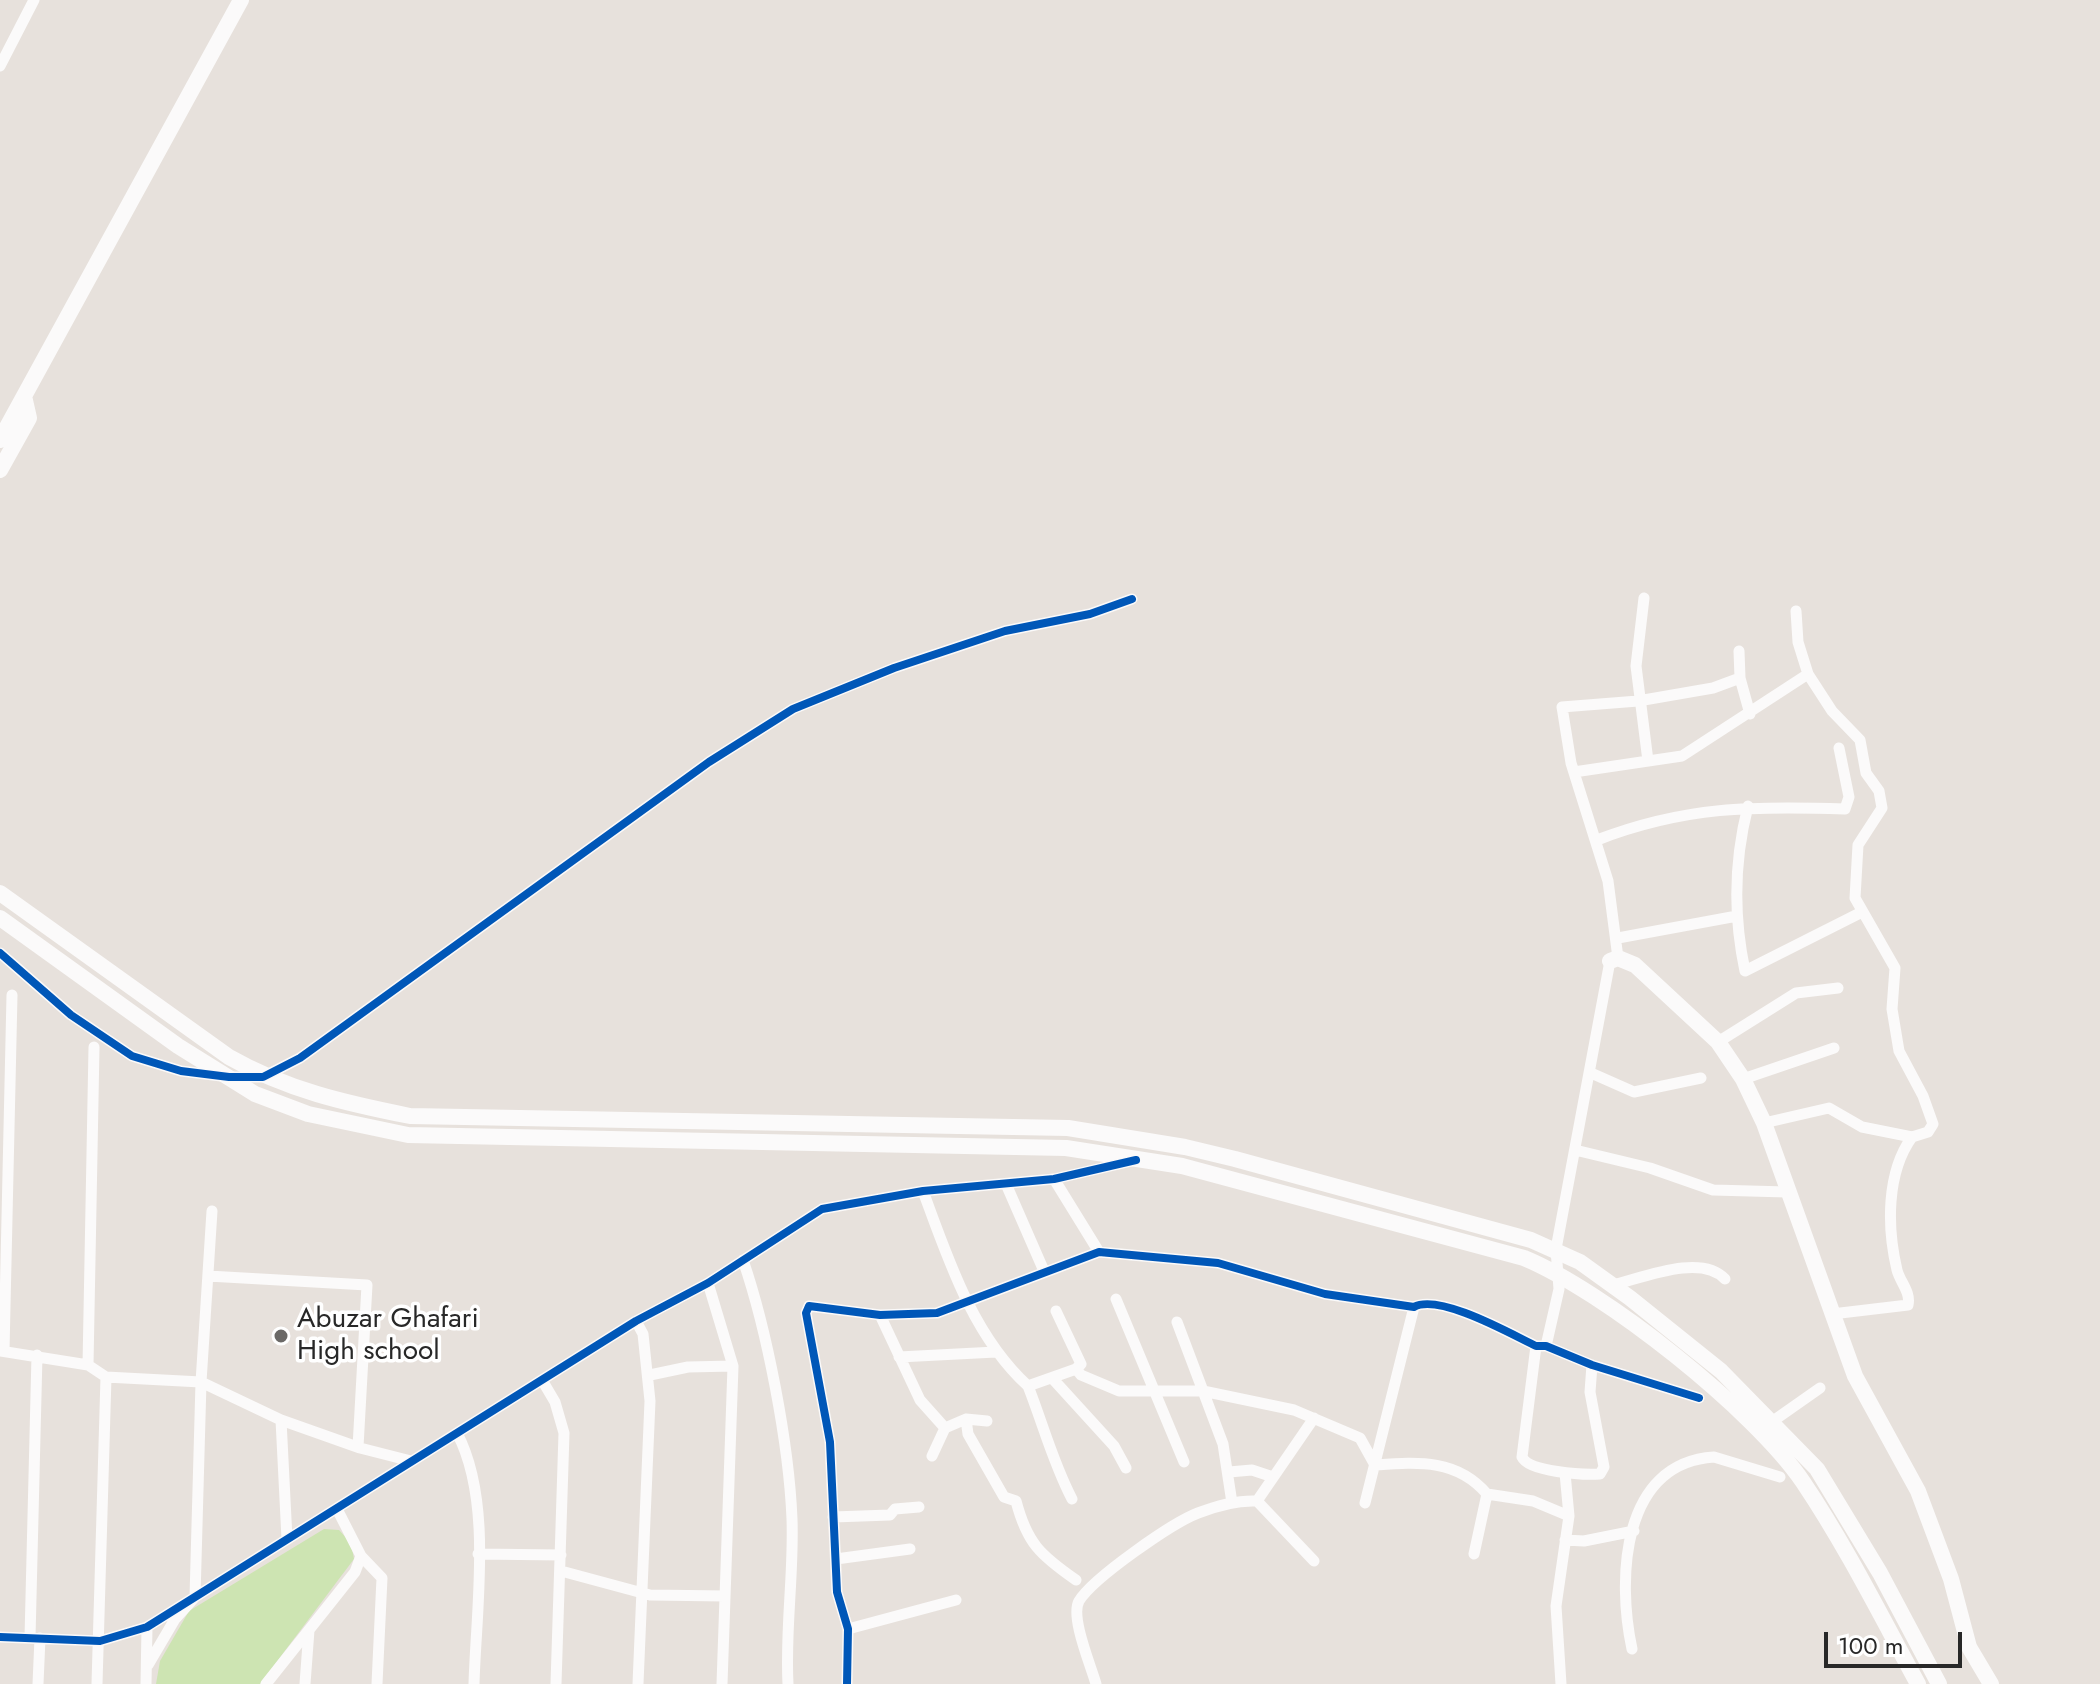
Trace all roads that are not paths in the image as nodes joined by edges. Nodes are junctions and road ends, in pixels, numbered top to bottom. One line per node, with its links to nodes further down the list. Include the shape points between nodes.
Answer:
1 (34, 0): 3 (street)
2 (241, 0): 4 (main road)
3 (0, 66)
4 (24, 396): 5 (main road); 6 (main road, via 30,415)
5 (0, 440)
6 (0, 470)
7 (1644, 598): 13 (street, via 1636,666)
8 (1132, 599): 35 (street, via 1090,614 1005,631 793,709 709,762 300,1058)
9 (1796, 611): 11 (street)
10 (1739, 651): 12 (street)
11 (1808, 674): 14 (street); 21 (street, via 1832,711 1860,740 1866,773 1879,791 1882,808 1858,845 1854,866 1855,898)
12 (1740, 678): 13 (street); 14 (street)
13 (1638, 701): 16 (street); 17 (street, via 1562,707)
14 (1750, 714): 16 (street, via 1682,756)
15 (1839, 748): 18 (street, via 1849,797 1845,809)
16 (1648, 761): 17 (street)
17 (1574, 772): 19 (street)
18 (1748, 806): 19 (street, via 1682,814); 22 (street, via 1739,843)
19 (1597, 840): 24 (street)
20 (0, 893): 35 (main road)
21 (1862, 912): 22 (street, via 1748,971); 39 (street, via 1895,968 1892,1009 1899,1051 1933,1124 1928,1132)
22 (1737, 916): 24 (street)
23 (0, 918): 34 (main road)
24 (1618, 938): 26 (street)
25 (0, 953): 34 (street, via 71,1015 132,1056)
26 (1614, 960): 29 (main road, via 1635,965); 33 (street)
27 (1838, 988): 29 (street, via 1796,993)
28 (12, 995): 32 (street)
29 (1718, 1042): 37 (main road)
30 (94, 1047): 69 (street)
31 (1834, 1048): 37 (street)
32 (5, 1061): 65 (street)
33 (1591, 1073): 36 (street, via 1634,1092); 40 (street)
34 (224, 1077): 35 (street); 41 (main road, via 308,1114 408,1135 1066,1148)
35 (263, 1077): 47 (main road, via 313,1096 410,1116 1068,1128 1235,1159)
36 (1701, 1078)
37 (1743, 1079): 38 (main road)
38 (1764, 1123): 39 (street, via 1829,1108 1862,1127); 45 (main road)
39 (1912, 1137): 60 (street, via 1893,1187 1890,1224 1908,1305)
40 (1575, 1150): 45 (street, via 1713,1190); 47 (street)
41 (1136, 1160): 42 (street); 51 (main road, via 1245,1182)
42 (1054, 1179): 43 (street); 48 (street)
43 (1006, 1184): 44 (street); 50 (street)
44 (923, 1191): 49 (street, via 822,1209); 57 (street, via 953,1274)
45 (1787, 1192): 60 (main road)
46 (212, 1211): 52 (street)
47 (1556, 1249): 51 (street); 55 (main road)
48 (1099, 1252): 50 (street); 58 (street, via 1218,1263 1325,1294)
49 (743, 1260): 54 (street); 143 (street, via 789,1473)
50 (1044, 1271): 57 (street)
51 (1559, 1272): 64 (street, via 1559,1289); 147 (main road, via 1708,1384 1784,1458 1803,1481)
52 (208, 1276): 77 (street); 90 (street, via 367,1285)
53 (1725, 1279): 55 (street, via 1700,1267)
54 (708, 1283): 62 (street); 71 (street)
55 (1613, 1285): 87 (main road, via 1721,1371)
56 (1116, 1299): 81 (street)
57 (969, 1302): 61 (street, via 937,1313); 66 (street)
58 (1414, 1307): 64 (street, via 1420,1303 1456,1310); 94 (street)
59 (1056, 1311): 72 (street, via 1081,1364)
60 (1832, 1314): 149 (main road, via 1855,1376 1918,1491 1951,1579 1969,1647)
61 (880, 1315): 68 (street); 108 (street, via 817,1304 806,1313 830,1442)
62 (636, 1321): 73 (street); 76 (street)
63 (1177, 1322): 80 (street)
64 (1541, 1346): 70 (street); 97 (street, via 1522,1457 1531,1465)
65 (2, 1351): 67 (street)
66 (996, 1352): 68 (street); 78 (street)
67 (37, 1355): 69 (street); 129 (street)
68 (899, 1357): 88 (street, via 920,1400)
69 (88, 1365): 74 (street)
70 (1592, 1365): 82 (street); 97 (street, via 1590,1392 1604,1467 1600,1474)
71 (733, 1366): 73 (street); 122 (street)
72 (1076, 1369): 75 (street); 81 (street, via 1119,1391)
73 (650, 1375): 121 (street)
74 (106, 1377): 77 (street); 130 (street)
75 (1052, 1378): 78 (street); 95 (street, via 1114,1446)
76 (542, 1380): 89 (street); 115 (street, via 564,1433)
77 (201, 1382): 85 (street); 123 (street)
78 (1028, 1386): 101 (street, via 1055,1467)
79 (1820, 1388): 87 (street)
80 (1203, 1391): 81 (street); 83 (street); 96 (street)
81 (1155, 1394): 93 (street)
82 (1699, 1398)
83 (1314, 1418): 94 (street, via 1360,1438); 98 (street)
84 (966, 1419): 86 (street); 88 (street); 120 (street, via 968,1434 1004,1497 1016,1501 1027,1538)
85 (281, 1420): 90 (street); 110 (street)
86 (987, 1421)
87 (1773, 1421): 148 (main road, via 1817,1469)
88 (945, 1428): 91 (street)
89 (457, 1433): 92 (street); 113 (street, via 466,1449 479,1520)
90 (358, 1447): 92 (street)
91 (932, 1456)
92 (411, 1461): 106 (street)
93 (1184, 1462)
94 (1375, 1465): 100 (street, via 1434,1463 1455,1468); 104 (street)
95 (1126, 1468)
96 (1229, 1472): 98 (street, via 1252,1470); 103 (street)
97 (1565, 1473): 107 (street)
98 (1273, 1477): 102 (street)
99 (1780, 1477): 109 (street, via 1705,1457 1658,1478 1648,1489)
100 (1487, 1494): 107 (street, via 1533,1501); 114 (street)
101 (1072, 1499)
102 (1257, 1501): 103 (street); 118 (street)
103 (1232, 1503): 145 (street, via 1195,1514 1166,1532 1079,1601 1076,1615)
104 (1365, 1503)
105 (919, 1507): 108 (street, via 895,1509 890,1515)
106 (337, 1509): 110 (street); 116 (street)
107 (1569, 1516): 111 (street)
108 (833, 1517): 117 (street)
109 (1634, 1531): 111 (street); 131 (street, via 1624,1556 1624,1614)
110 (287, 1539): 123 (street)
111 (1565, 1540): 146 (street, via 1556,1606)
112 (910, 1549): 117 (street)
113 (478, 1554): 115 (street); 139 (street)
114 (1474, 1554)
115 (561, 1555): 119 (street)
116 (361, 1556): 127 (street, via 355,1572); 138 (street, via 382,1578)
117 (836, 1559): 126 (street, via 837,1592)
118 (1314, 1561)
119 (561, 1571): 121 (street); 140 (street)
120 (1076, 1580)
121 (641, 1593): 122 (street); 141 (street)
122 (725, 1596): 142 (street)
123 (195, 1597): 125 (street); 132 (street)
124 (956, 1600): 126 (street)
125 (147, 1627): 130 (street); 132 (street)
126 (848, 1629): 144 (street)
127 (309, 1630): 136 (street); 137 (street)
128 (0, 1637): 129 (street)
129 (35, 1638): 130 (street); 133 (street)
130 (100, 1641): 134 (street)
131 (1632, 1649)
132 (148, 1665): 135 (street)
133 (38, 1684)
134 (97, 1684)
135 (146, 1684)
136 (266, 1684)
137 (305, 1684)
138 (377, 1684)
139 (474, 1684)
140 (556, 1684)
141 (638, 1684)
142 (722, 1684)
143 (788, 1684)
144 (847, 1684)
145 (1096, 1684)
146 (1561, 1684)
147 (1918, 1684)
148 (1939, 1684)
149 (1991, 1684)

